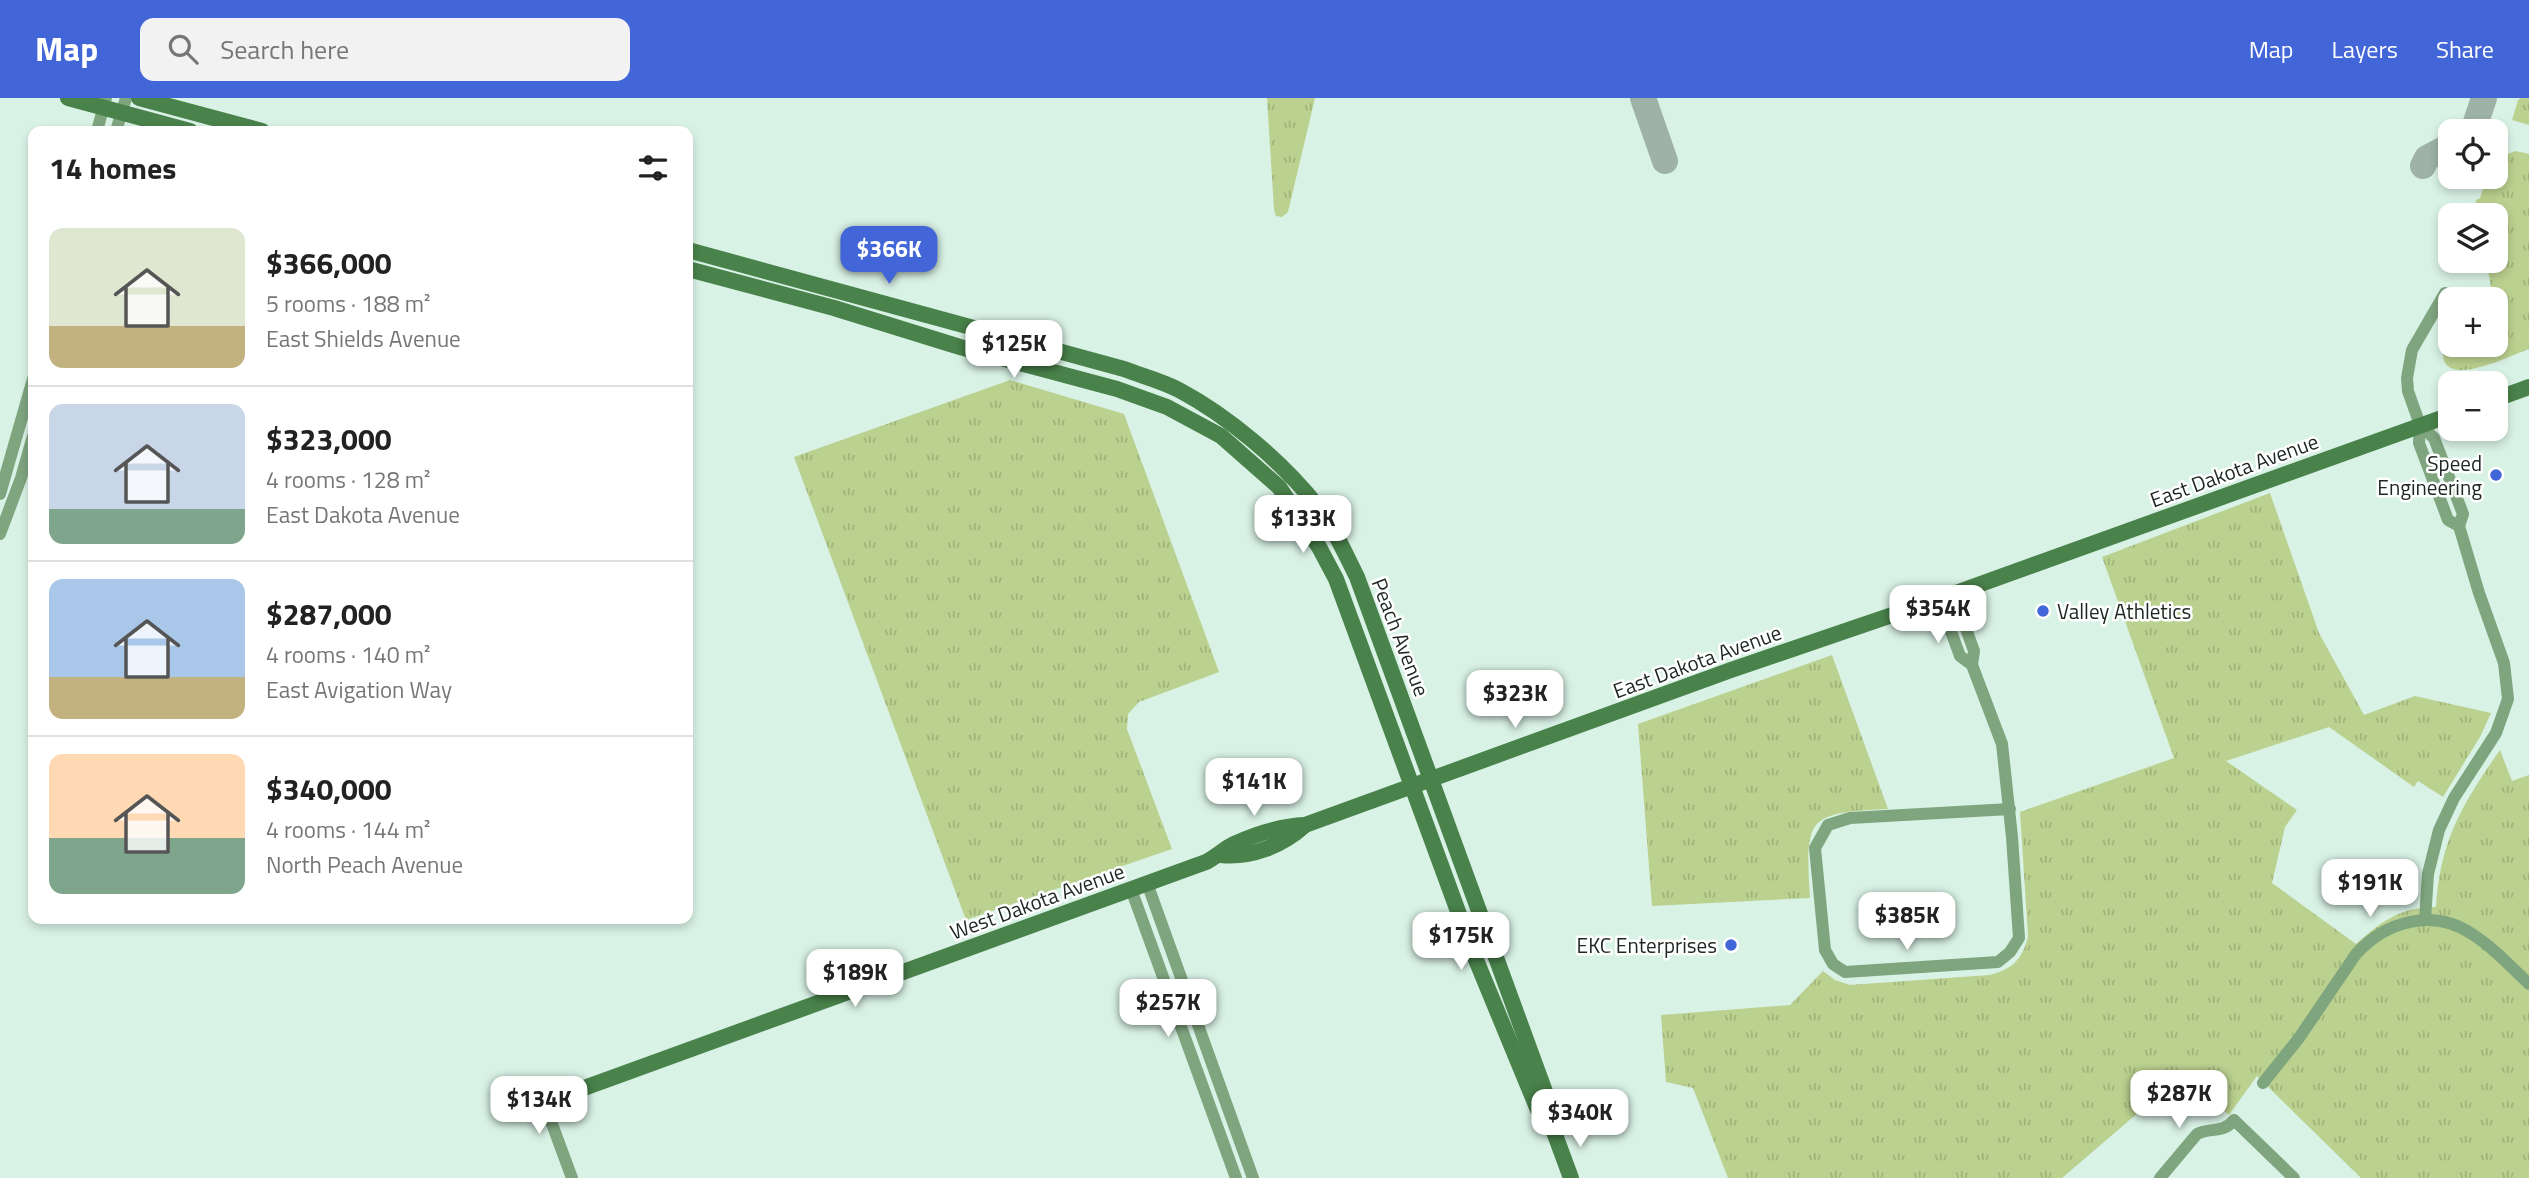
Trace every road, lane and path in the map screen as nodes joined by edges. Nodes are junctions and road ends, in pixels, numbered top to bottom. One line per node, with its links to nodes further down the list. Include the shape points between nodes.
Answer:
1 (68, 98): 3 (main road)
2 (139, 98): 8 (main road)
3 (104, 103): 4 (main road); 5 (street)
4 (124, 105): 6 (street); 7 (main road)
5 (98, 126)
6 (118, 126)
7 (177, 126)
8 (243, 126)
9 (693, 251): 12 (main road)
10 (693, 270): 13 (main road)
11 (2438, 304): 18 (street, via 2421,331 2408,366 2408,391)
12 (1081, 358): 13 (main road); 19 (main road, via 1178,390)
13 (1077, 378): 19 (main road)
14 (2529, 387): 15 (main road)
15 (2508, 395)
16 (28, 397): 21 (street)
17 (2438, 419): 18 (main road, East Dakota Avenue)
18 (2420, 425): 25 (main road, East Dakota Avenue); 31 (street, via 2419,443 2448,520 2459,526 2504,663 2508,699 2496,733 2439,830 2428,874)
19 (1226, 430): 26 (main road, Peach Avenue, via 1290,476 1340,543); 27 (main road, via 1279,488 1336,579)
20 (28, 454): 22 (street)
21 (7, 473): 22 (street); 23 (street)
22 (21, 478): 24 (street)
23 (0, 494)
24 (0, 534)
25 (1946, 596): 26 (main road, East Dakota Avenue); 28 (street, via 1974,651 1972,665 2002,744)
26 (1432, 780): 27 (main road, West Dakota Avenue); 35 (main road, Peach Avenue, via 1551,1108)
27 (1413, 788): 29 (main road, West Dakota Avenue, via 1305,825 1291,838 1241,857 1221,855); 35 (main road, via 1474,955 1538,1110)
28 (2010, 809): 28 (street, via 2019,938 2010,952 1998,962 1845,972 1833,964 1825,950 1815,848 1828,825 1850,818)
29 (1147, 883): 30 (main road, West Dakota Avenue); 38 (street)
30 (1131, 889): 34 (main road, West Dakota Avenue); 37 (street)
31 (2425, 920): 32 (street, via 2474,935); 33 (street, via 2394,926 2367,942)
32 (2529, 984)
33 (2263, 1083)
34 (551, 1100): 36 (street, via 548,1113)
35 (1554, 1132): 39 (main road)
36 (572, 1178)
37 (1236, 1178)
38 (1253, 1178)
39 (1571, 1178)
40 (2160, 1178): 41 (street, via 2202,1131 2229,1127 2234,1120)
41 (2294, 1178)

